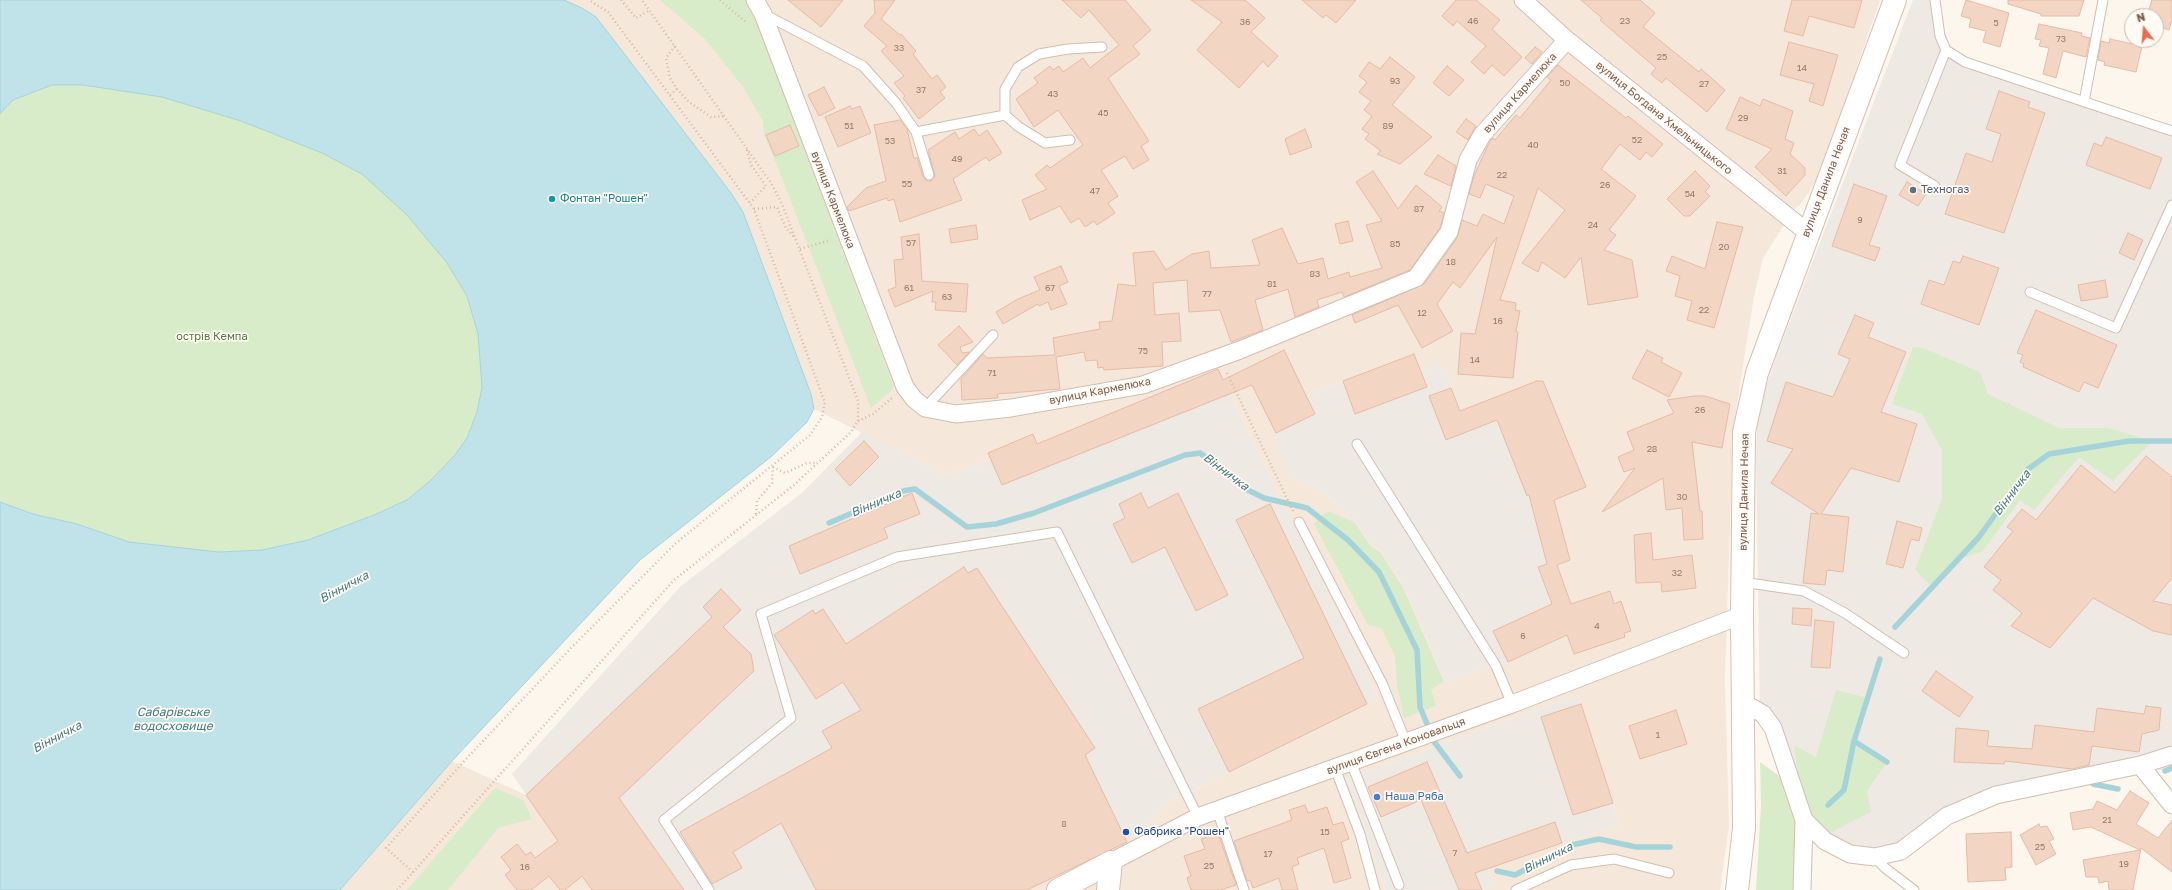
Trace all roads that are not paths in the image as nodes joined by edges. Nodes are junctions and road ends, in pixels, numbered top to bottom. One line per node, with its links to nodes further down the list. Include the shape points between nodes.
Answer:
1 (1523, 0): 6 (street, вулиця Богдана Хмельницького)
2 (1895, 0): 17 (main road, вулиця Данила Нечая)
3 (1934, 0): 8 (lane, via 1940,36)
4 (2103, 0): 9 (lane)
5 (759, 7): 12 (lane, via 863,66 896,103); 20 (street, вулиця Кармелюка, via 905,387)
6 (1567, 40): 17 (street, вулиця Богдана Хмельницького); 20 (street, вулиця Кармелюка, via 1482,135 1468,160 1449,232 1416,278 1240,350 1143,385 1011,408 956,414)
7 (1102, 47): 10 (lane, via 1039,54 1018,67 1005,89)
8 (1946, 50): 9 (lane, via 1965,62); 15 (lane, via 1900,165)
9 (2084, 102): 11 (lane)
10 (1005, 115): 12 (lane); 13 (lane, via 1045,143)
11 (2172, 131)
12 (916, 132): 14 (lane)
13 (1070, 140)
14 (929, 174)
15 (1935, 186)
16 (2172, 205): 18 (lane, via 2116,328)
17 (1807, 232): 23 (main road, вулиця Данила Нечая, via 1756,373 1744,432)
18 (2030, 292)
19 (993, 335): 20 (lane)
20 (925, 408)
21 (1357, 444): 27 (lane, via 1496,666)
22 (1298, 522): 28 (lane, via 1382,683)
23 (1742, 582): 24 (main road, вулиця Данила Нечая); 25 (lane, via 1804,591 1845,614)
24 (1742, 615): 26 (main road, вулиця Данила Нечая); 27 (street, вулиця Євгена Коновальця)
25 (1904, 653)
26 (1744, 703): 35 (street, via 1764,714 1773,728); 46 (main road, вулиця Данила Нечая, via 1744,828)
27 (1512, 704): 28 (street, вулиця Євгена Коновальця)
28 (1406, 742): 30 (street, вулиця Євгена Коновальця)
29 (2172, 755): 31 (street)
30 (1343, 765): 33 (street, вулиця Євгена Коновальця); 39 (lane); 44 (lane)
31 (2140, 765): 32 (street); 36 (street, via 1996,795 1947,816 1901,851)
32 (2172, 805)
33 (1216, 810): 34 (street, вулиця Євгена Коновальця); 43 (lane)
34 (1198, 817): 37 (street, вулиця Євгена Коновальця); 40 (lane, via 1057,532 897,557 761,614 791,718 664,820)
35 (1804, 820): 36 (street, via 1825,841 1850,854); 47 (street)
36 (1875, 857): 48 (lane)
37 (1111, 862): 41 (main road, вулиця Євгена Коновальця); 42 (main road)
38 (1669, 873): 45 (lane, via 1614,859 1571,865)
39 (1399, 885)
40 (709, 890)
41 (1058, 890)
42 (1108, 890)
43 (1244, 890)
44 (1375, 890)
45 (1516, 890)
46 (1737, 890)
47 (1802, 890)
48 (1914, 890)

